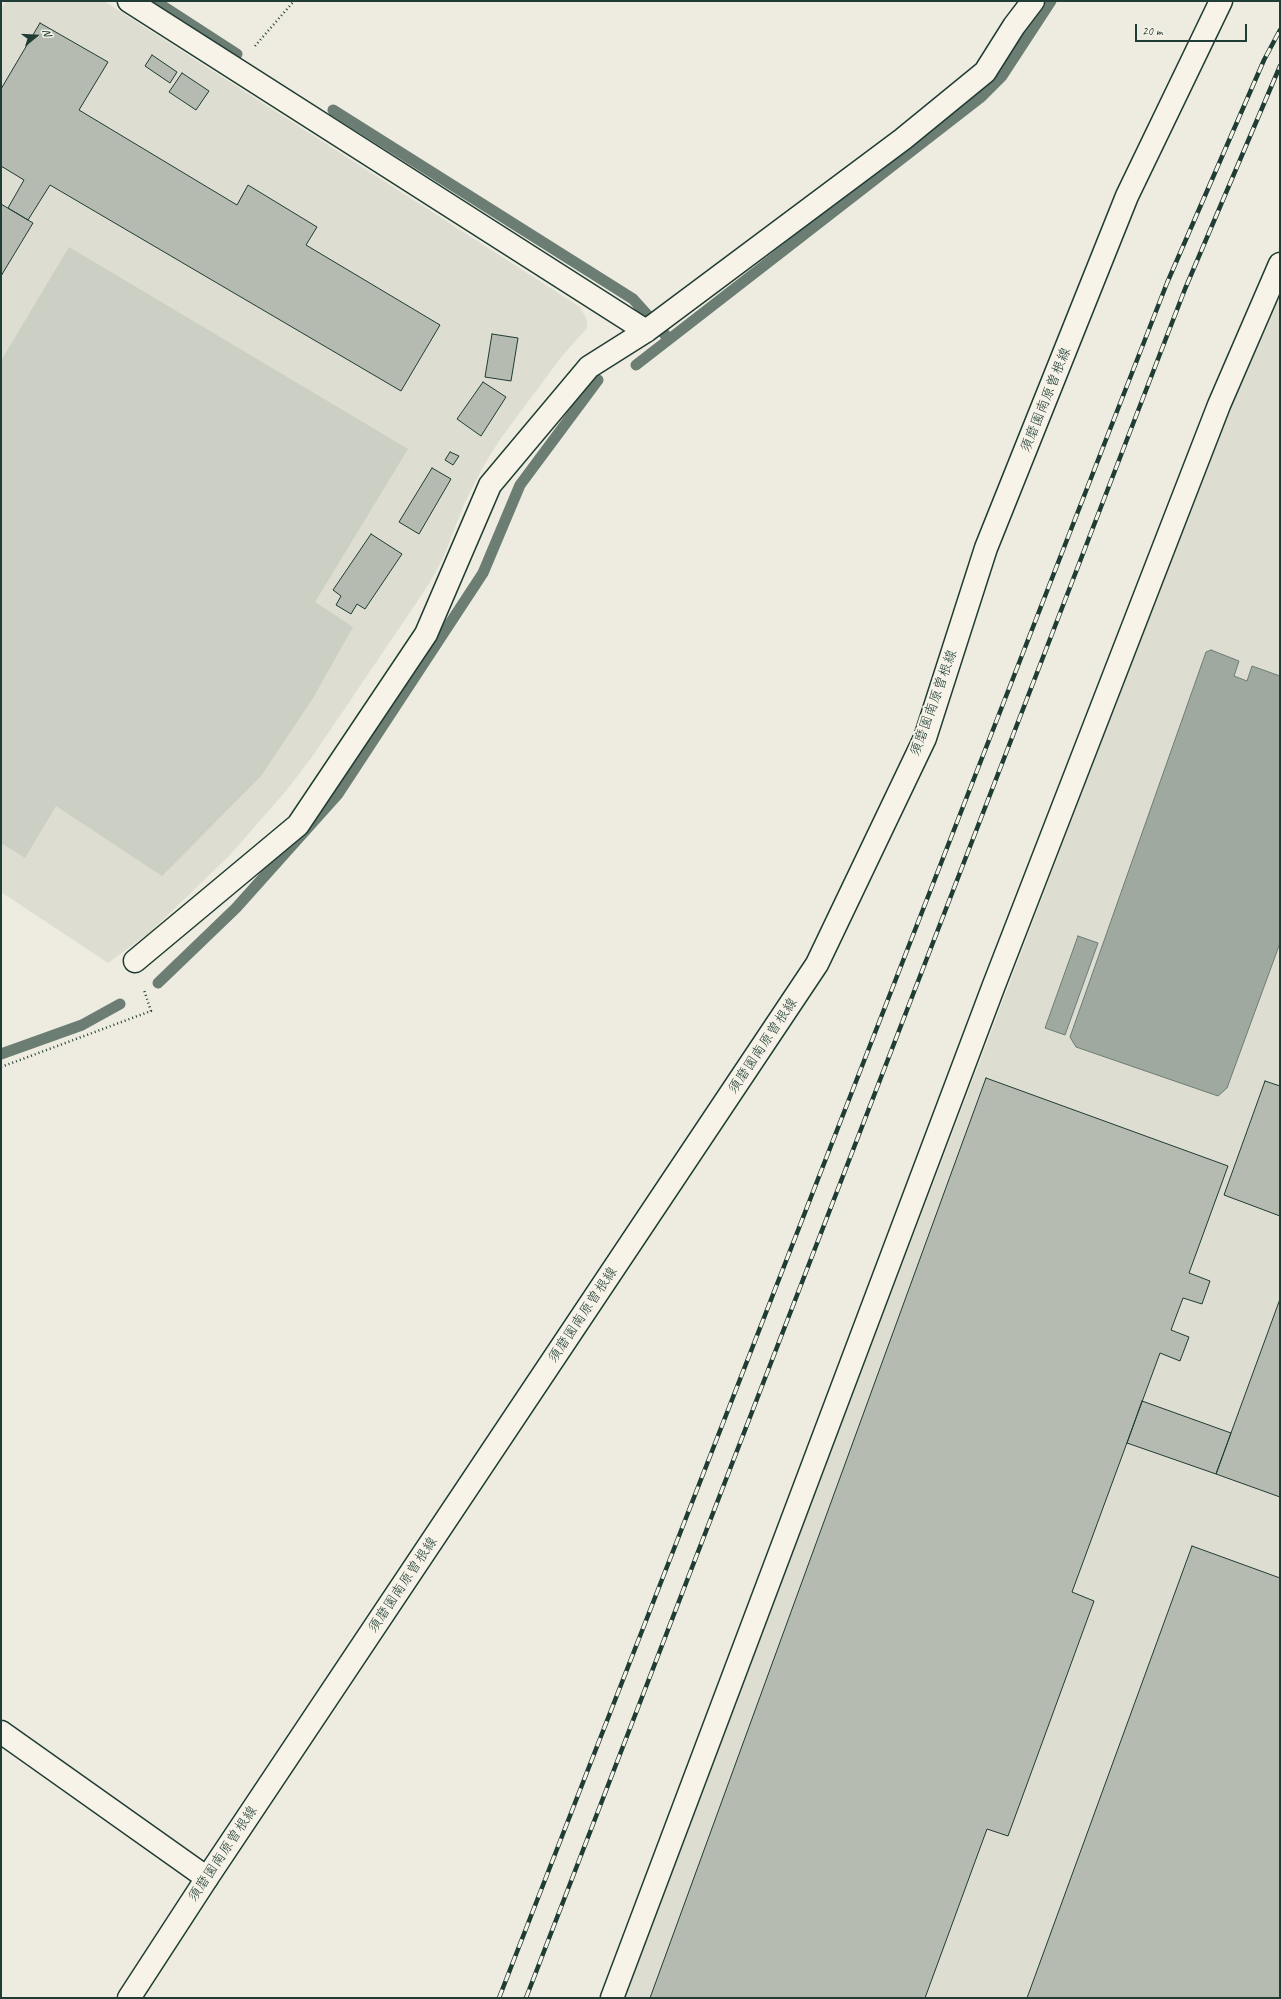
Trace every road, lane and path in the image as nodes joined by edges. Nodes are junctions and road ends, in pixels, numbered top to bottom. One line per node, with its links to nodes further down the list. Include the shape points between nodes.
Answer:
1 (129, 1): 5 (street)
2 (294, 1): 5 (path)
3 (1033, 1): 7 (street, via 985,72 904,140)
4 (1222, 1): 11 (street, 須磨園南原曽根線, via 1124,204 986,548 925,738 817,964)
5 (235, 69): 7 (street)
6 (1280, 264): 13 (street, via 1219,405 994,984)
7 (646, 332): 8 (street, via 589,367 490,484 426,634 298,825)
8 (135, 961): 9 (path, via 151,1011)
9 (1, 1067)
10 (1, 1732): 11 (street)
11 (207, 1878): 12 (street, 須磨園南原曽根線)
12 (129, 1998)
13 (612, 1998)

